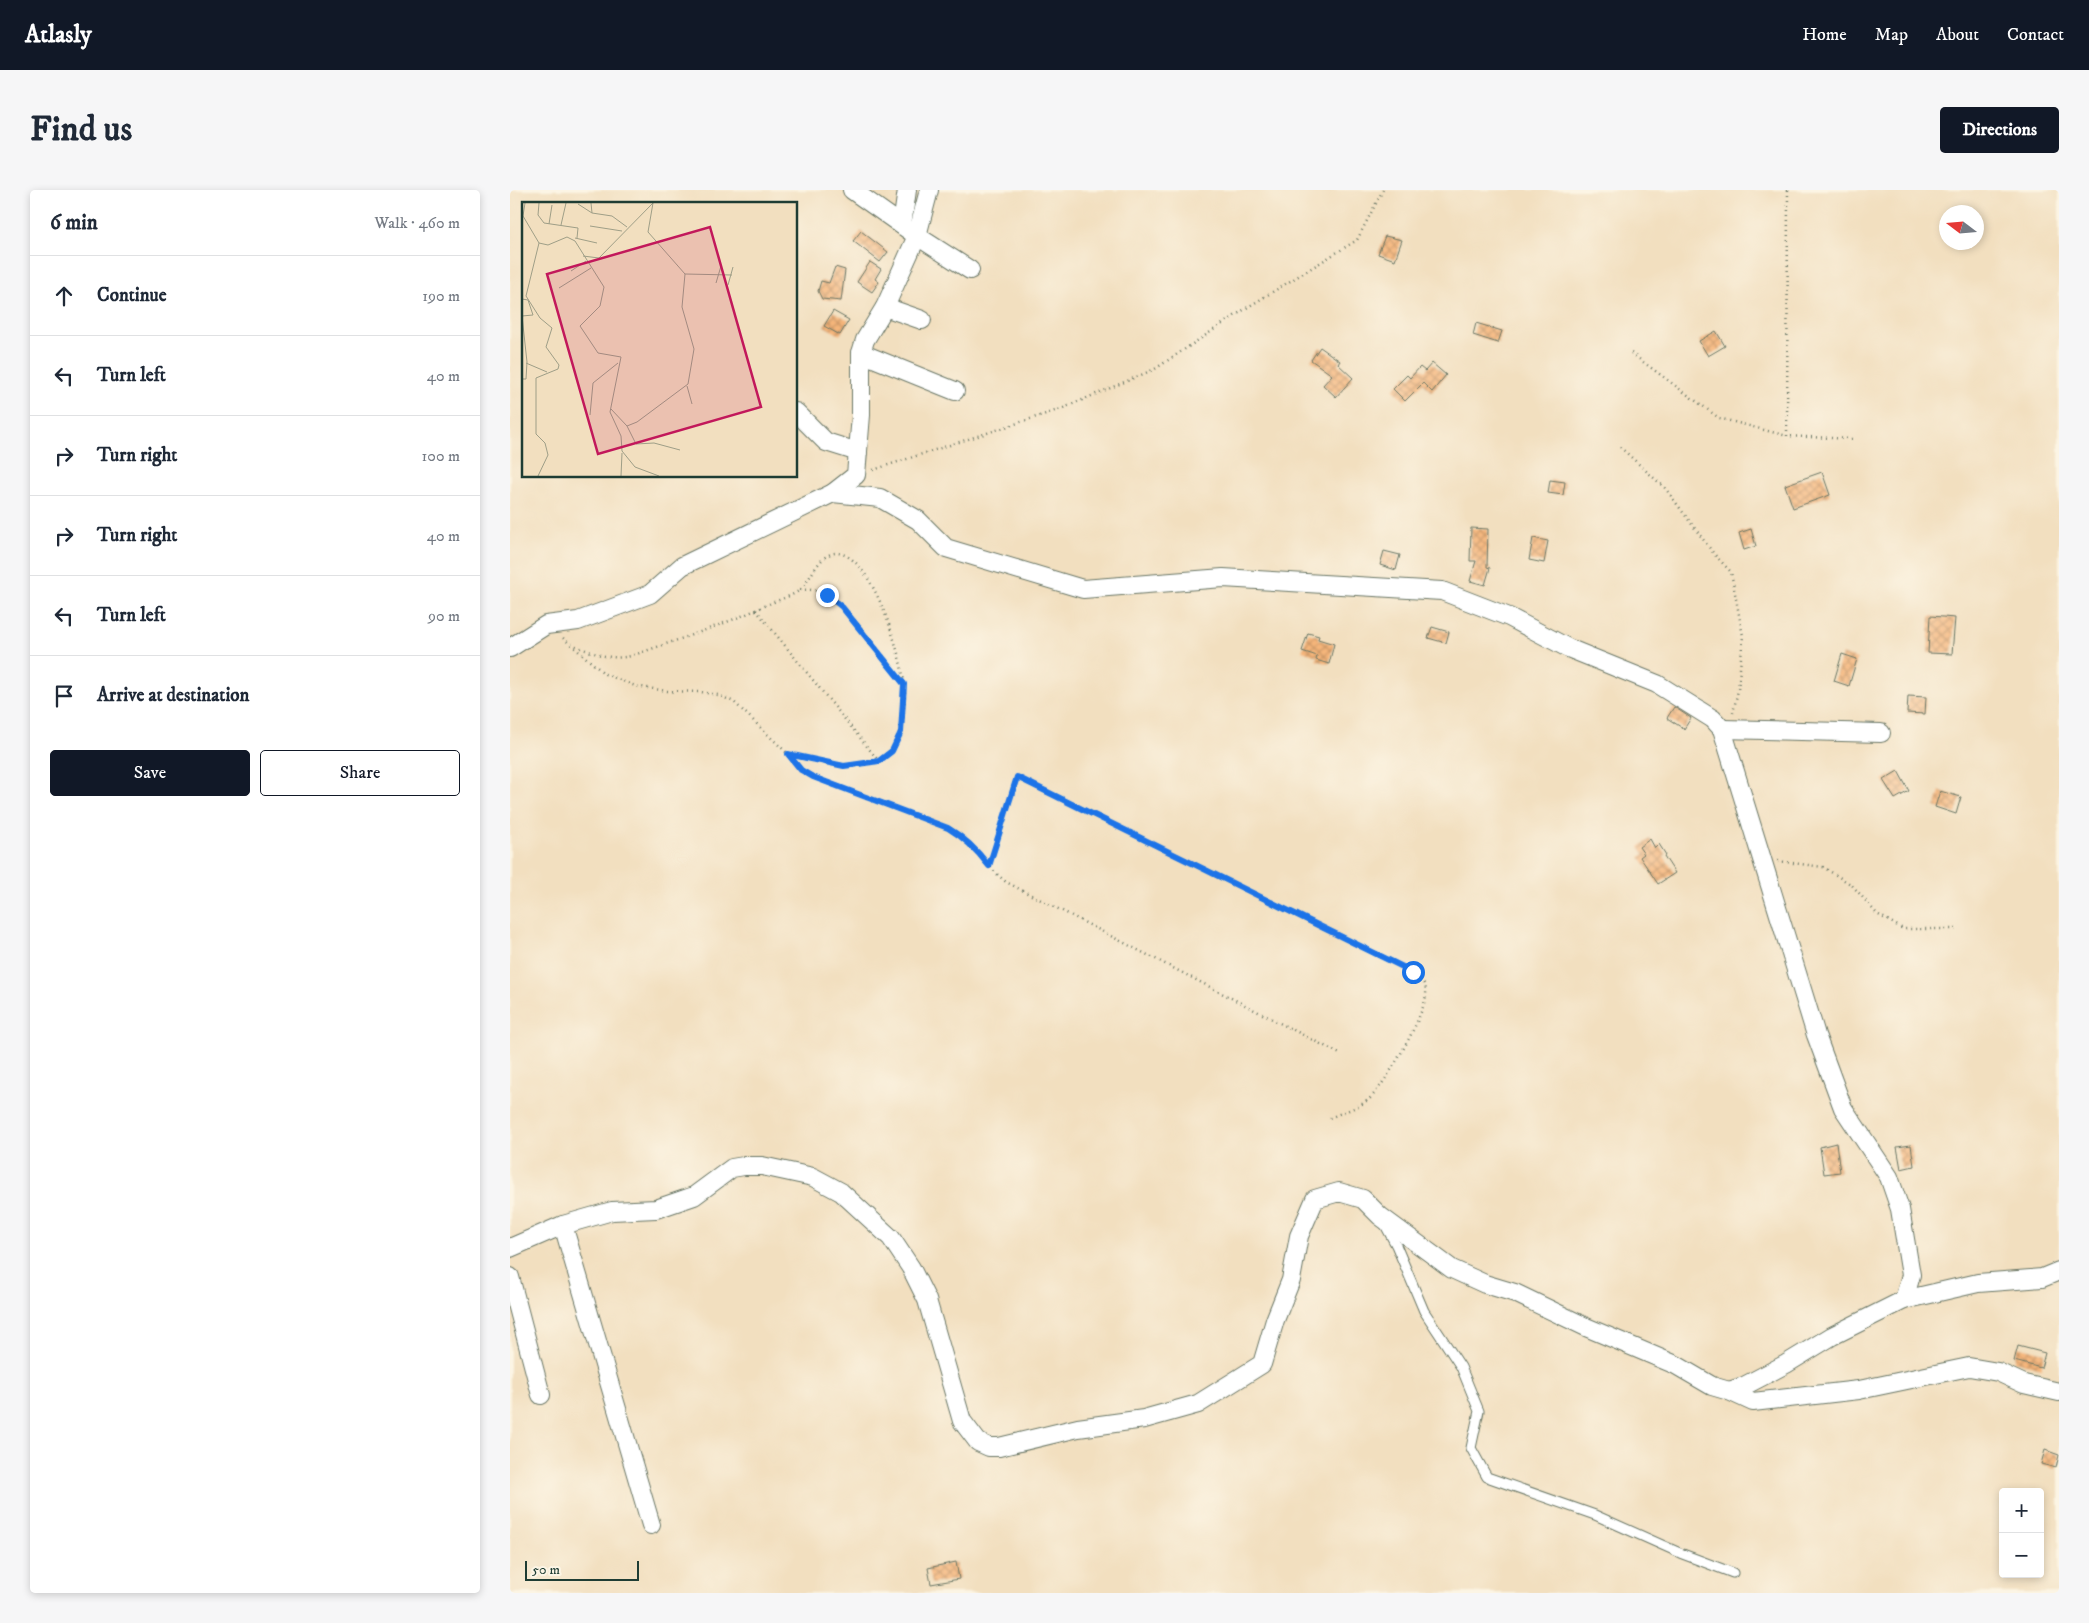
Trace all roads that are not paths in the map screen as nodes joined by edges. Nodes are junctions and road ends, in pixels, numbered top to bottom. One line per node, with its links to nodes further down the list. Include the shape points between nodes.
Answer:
1 (852, 190): 4 (street)
2 (907, 190): 4 (street)
3 (929, 190): 5 (street)
4 (902, 225): 5 (street)
5 (917, 236): 6 (street); 7 (street)
6 (970, 270)
7 (885, 307): 8 (street); 9 (street)
8 (922, 320)
9 (861, 353): 10 (street); 12 (street, via 862,415)
10 (955, 391)
11 (798, 414): 12 (street, via 826,442)
12 (858, 452): 13 (street, via 856,475)
13 (833, 493): 14 (street, via 682,566 650,594 578,621 546,625); 15 (street, via 880,498 918,520 946,548 1083,589 1223,578 1442,592 1509,617 1568,648 1657,684 1713,719)
14 (510, 648)
15 (1722, 729): 16 (street); 22 (street, via 1842,1108 1889,1177 1900,1209 1911,1275)
16 (1880, 733)
17 (1380, 1216): 18 (street, via 1362,1199 1339,1192 1315,1199 1299,1236 1291,1280 1262,1364 1198,1404 1144,1419 1078,1428 999,1447 978,1442 962,1421 927,1300 911,1268 892,1238 841,1192 813,1178 762,1166 744,1166 732,1168 694,1196 656,1210 612,1210); 23 (street, via 1452,1270 1515,1293 1676,1365 1712,1386); 27 (lane, via 1424,1311 1461,1367 1480,1411 1470,1448 1487,1477 1595,1515)
18 (563, 1225): 19 (street); 26 (street)
19 (510, 1248)
20 (2059, 1271): 22 (street, via 2042,1278 1978,1282)
21 (510, 1277): 25 (street)
22 (1904, 1300): 23 (street)
23 (1729, 1391): 24 (street, via 1754,1402 1859,1390 1968,1368 1998,1372 2024,1384)
24 (2059, 1392)
25 (541, 1395)
26 (651, 1525)
27 (1733, 1573)

